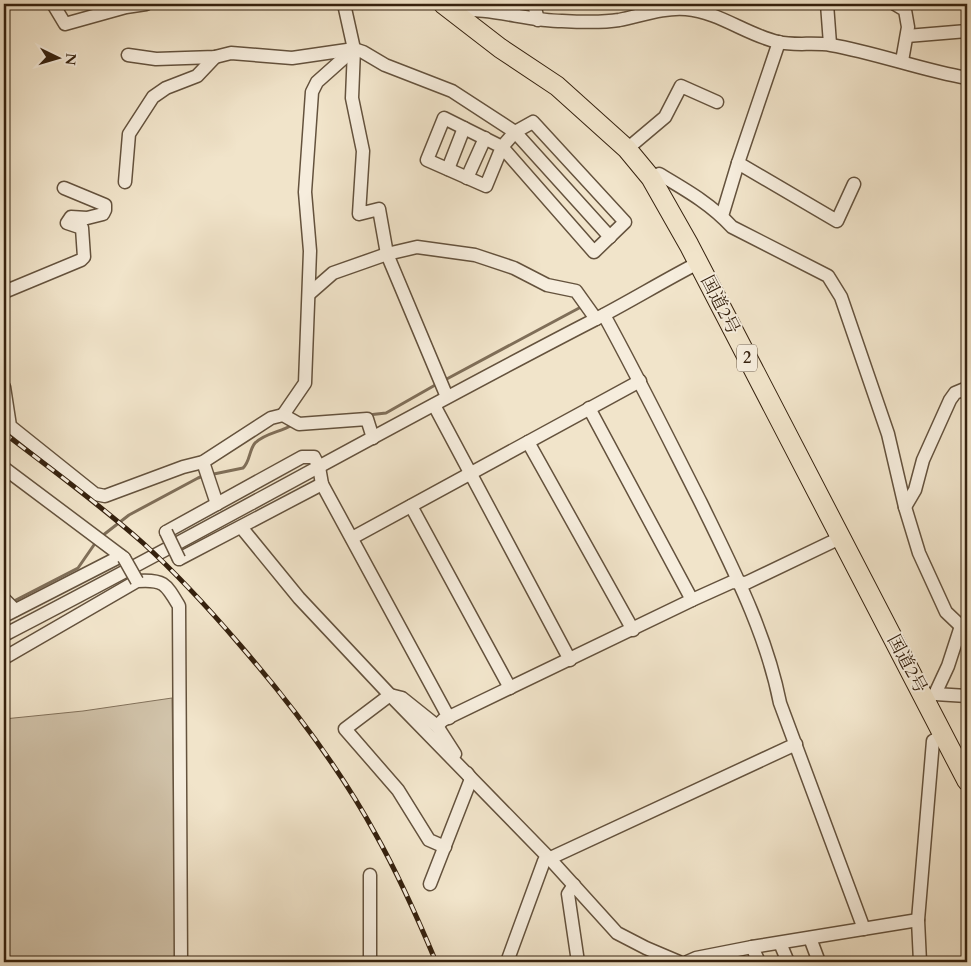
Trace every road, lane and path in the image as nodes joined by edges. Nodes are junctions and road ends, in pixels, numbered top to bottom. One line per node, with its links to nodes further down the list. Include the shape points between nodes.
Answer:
1 (53, 4): 2 (street, via 65,24)
2 (146, 4)
3 (344, 4): 14 (street)
4 (534, 4): 9 (street)
5 (827, 4): 13 (street)
6 (895, 4): 11 (street, via 905,10)
7 (448, 7): 9 (street); 24 (highway, 国道2号 / 2, via 500,48 557,86)
8 (706, 9): 9 (street, via 670,10 616,20); 12 (street)
9 (538, 20)
10 (967, 31): 11 (street)
11 (907, 36): 17 (street)
12 (779, 42): 13 (street); 25 (street)
13 (830, 44): 17 (street)
14 (354, 49): 16 (street, via 292,58 231,53); 21 (street, via 452,91); 34 (street, via 352,98 363,151 359,214 379,209); 37 (street, via 317,82 312,92 304,192 310,251)
15 (128, 55): 16 (street, via 156,60)
16 (215, 57): 29 (street, via 197,76 166,88 153,97 130,134)
17 (902, 61): 18 (street)
18 (967, 78)
19 (717, 102): 24 (street, via 681,86 665,117)
20 (464, 128): 22 (street); 26 (street); 26 (street, via 444,118 427,160)
21 (515, 132): 23 (street); 33 (street); 33 (street, via 533,122 625,222)
22 (485, 138): 23 (street); 27 (street)
23 (502, 147): 27 (street, via 486,186); 33 (street, via 594,252)
24 (627, 149): 28 (highway, 国道2号 / 2)
25 (738, 163): 30 (street, via 836,221); 32 (street)
26 (448, 170): 27 (street)
27 (467, 178)
28 (651, 178): 32 (street, via 658,174 696,195); 35 (highway, 国道2号 / 2)
29 (125, 182)
30 (854, 184)
31 (64, 188): 36 (street, via 104,205 103,214 71,217 68,223 82,228 84,257)
32 (722, 216): 55 (street, via 732,227 828,276 841,298 888,434)
33 (610, 237)
34 (387, 254): 37 (street, via 333,273); 38 (street, via 417,247 483,258 547,284 576,291); 42 (street)
35 (698, 262): 38 (street); 58 (highway, 国道2号 / 2)
36 (4, 292)
37 (309, 294): 45 (street, via 305,383)
38 (600, 317): 39 (street); 42 (street)
39 (640, 381): 44 (street); 61 (street)
40 (4, 387): 50 (street, via 10,426 95,494 105,496 183,467)
41 (967, 388): 55 (street, via 954,393 950,400 923,460 915,490)
42 (447, 397): 43 (street)
43 (434, 404): 46 (street); 51 (street)
44 (589, 408): 47 (street); 62 (street)
45 (291, 420): 46 (street, via 367,420); 50 (street, via 271,418)
46 (373, 438): 48 (street)
47 (528, 442): 51 (street); 65 (street)
48 (318, 467): 52 (street); 53 (street, via 314,457 302,457); 66 (street)
49 (4, 468): 59 (street)
50 (205, 471): 53 (street)
51 (470, 474): 54 (street); 68 (street)
52 (322, 484): 56 (street); 57 (street)
53 (217, 504): 56 (street, bridge, via 166,532 179,558)
54 (411, 506): 57 (street); 69 (street)
55 (905, 507): 64 (street, via 919,553 946,612)
56 (241, 528): 70 (street, via 300,598)
57 (352, 538): 73 (street)
58 (840, 538): 61 (street, via 746,583); 71 (highway, 国道2号 / 2)
59 (123, 557): 60 (street, bridge); 63 (street)
60 (137, 582): 67 (street); 89 (street, via 155,580 169,588 179,606)
61 (740, 582): 62 (street, via 732,582); 76 (street)
62 (692, 600): 65 (street)
63 (8, 608)
64 (964, 629): 71 (street)
65 (633, 630): 68 (street)
66 (4, 635)
67 (4, 658)
68 (570, 660): 69 (street)
69 (510, 688): 73 (street)
70 (390, 695): 74 (street, via 402,698); 77 (street); 79 (street, via 345,729 398,790 428,840)
71 (930, 696): 72 (street); 75 (highway, 国道2号 / 2)
72 (967, 696)
73 (449, 718): 74 (street)
74 (437, 726): 77 (street)
75 (943, 734): 78 (highway, 国道2号 / 2); 84 (street, via 933,741)
76 (796, 744): 80 (street); 85 (street)
77 (471, 779): 79 (street); 80 (street)
78 (967, 781)
79 (445, 847): 82 (street)
80 (550, 859): 83 (street); 91 (street, via 544,861)
81 (370, 875): 90 (street)
82 (430, 884)
83 (574, 885): 92 (street, via 568,894); 93 (street, via 617,933)
84 (918, 920): 85 (street); 98 (street)
85 (864, 929): 86 (street)
86 (810, 938): 87 (street); 97 (street)
87 (780, 943): 88 (street); 96 (street)
88 (752, 947): 94 (street); 95 (street)
89 (181, 962)
90 (370, 962)
91 (507, 962)
92 (578, 962)
93 (679, 962)
94 (687, 962)
95 (759, 962)
96 (788, 962)
97 (819, 962)
98 (920, 962)

